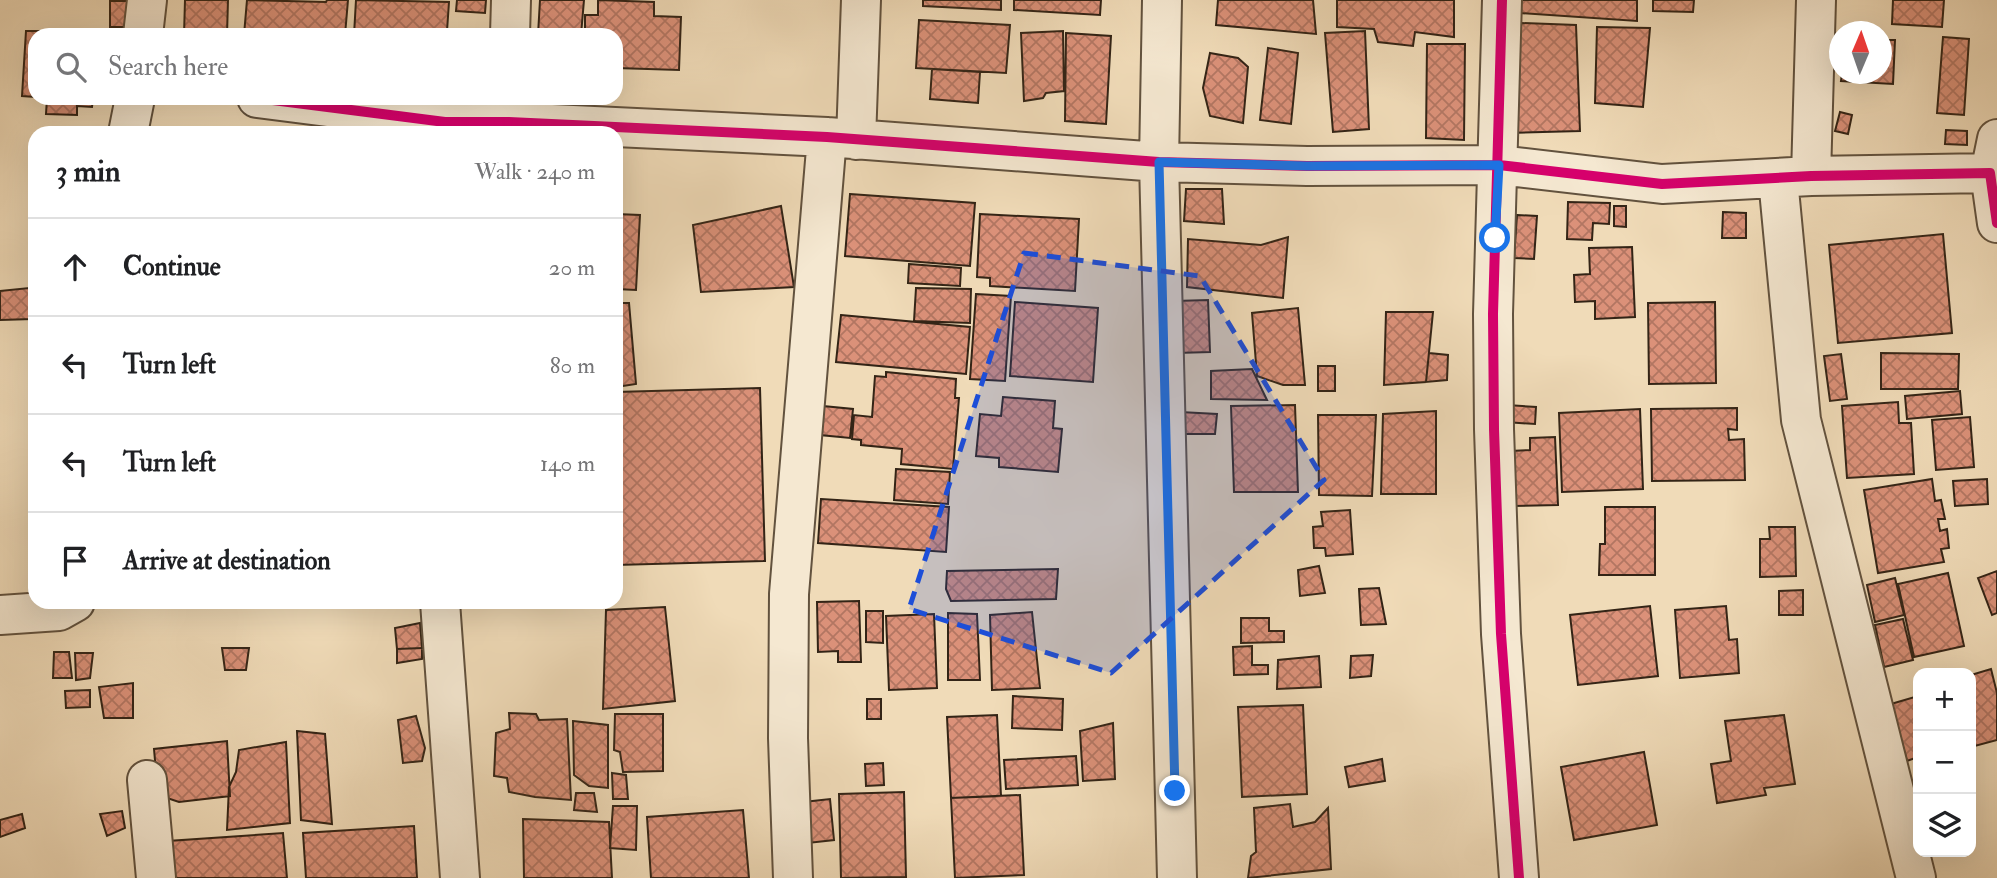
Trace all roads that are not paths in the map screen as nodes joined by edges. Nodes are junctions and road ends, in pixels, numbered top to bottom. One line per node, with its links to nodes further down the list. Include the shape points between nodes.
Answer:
1 (146, 0): 7 (street)
2 (511, 0): 8 (street)
3 (861, 0): 15 (street)
4 (1162, 0): 17 (street)
5 (1502, 0): 18 (street)
6 (1816, 0): 19 (street)
7 (144, 28)
8 (510, 28)
9 (134, 105): 12 (street)
10 (301, 105): 13 (street)
11 (509, 110): 14 (street); 15 (street)
12 (129, 126)
13 (432, 126)
14 (451, 126)
15 (841, 138): 17 (street); 27 (street, via 789,594)
16 (1994, 156): 19 (street); 20 (street)
17 (1159, 162): 18 (street); 28 (street)
18 (1499, 165): 19 (street, via 1662,184); 29 (street, via 1494,429 1501,634)
19 (1794, 178): 30 (street, via 1801,420)
20 (1997, 223)
21 (63, 609): 23 (street)
22 (441, 609): 26 (street)
23 (0, 615)
24 (147, 780): 25 (street)
25 (156, 878)
26 (460, 878)
27 (793, 878)
28 (1177, 878)
29 (1519, 878)
30 (1916, 878)

